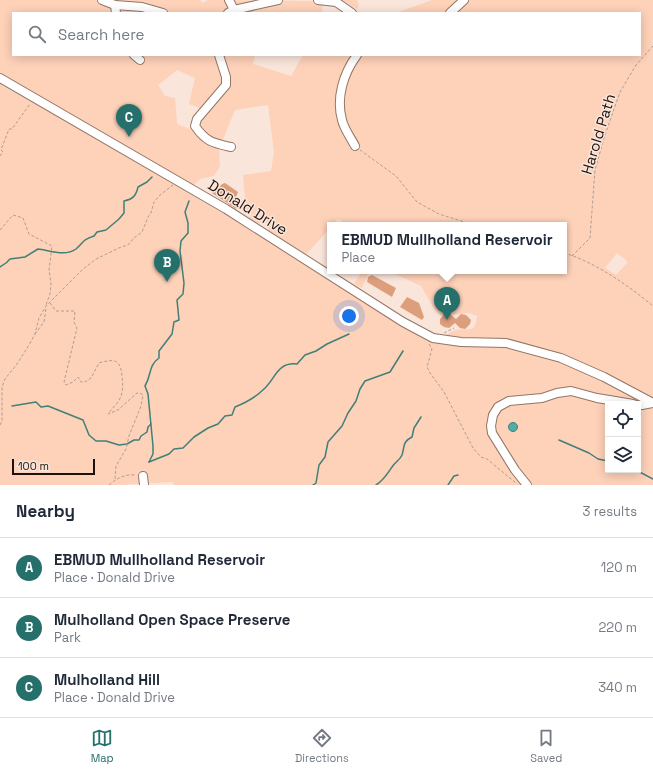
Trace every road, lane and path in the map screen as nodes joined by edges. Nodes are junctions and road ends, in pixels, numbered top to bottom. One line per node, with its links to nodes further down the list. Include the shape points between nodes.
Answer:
1 (102, 0): 6 (street)
2 (228, 0): 8 (street)
3 (278, 0): 8 (street)
4 (318, 0): 9 (street, via 336,2)
5 (464, 0): 10 (street)
6 (116, 9): 7 (street, via 142,7)
7 (160, 12)
8 (231, 12)
9 (351, 12)
10 (451, 12)
11 (653, 46): 23 (path, Harold Path, via 636,65 620,92 594,170 590,238)
12 (219, 56): 17 (street, via 226,85 197,119 195,126 200,134 211,142)
13 (355, 56): 16 (street, via 345,76 340,99 342,121)
14 (0, 78): 15 (street, Donald Drive)
15 (35, 98): 18 (path, via 12,129 9,129); 19 (street, Donald Drive)
16 (355, 146): 20 (path, via 396,176 417,202 439,214)
17 (231, 147)
18 (0, 156)
19 (178, 181): 24 (street, Donald Drive); 26 (path, via 154,202 142,232 128,245 96,259)
20 (464, 222)
21 (0, 230): 27 (path, via 13,215 23,218 29,234 52,246 50,294)
22 (567, 254): 23 (path)
23 (572, 256): 28 (path, via 604,272)
24 (327, 273)
25 (328, 274): 30 (street, Donald Drive)
26 (50, 303): 27 (path); 36 (path, via 56,311 75,311 74,322 77,328 64,382 66,385 78,377 81,382 85,382 91,378 99,363 111,360 122,368 123,386 121,397 108,414 118,410 137,393 143,396 142,406 126,449 116,466)
27 (46, 306): 29 (path, via 39,318); 29 (path, via 44,322)
28 (653, 306)
29 (35, 334): 34 (path, via 4,383)
30 (433, 338): 32 (street, Donald Drive, via 461,342 506,343 561,358); 39 (path, via 429,345 432,349 427,367 444,392 473,448)
31 (615, 401): 40 (street, via 571,391 557,392 542,398 509,401 498,407 492,415 492,433)
32 (653, 403): 33 (street)
33 (641, 405)
34 (0, 425)
35 (143, 476): 36 (path, via 129,474); 38 (street)
36 (115, 479): 37 (path)
37 (109, 485)
38 (144, 485)
39 (518, 485)
40 (527, 485)

